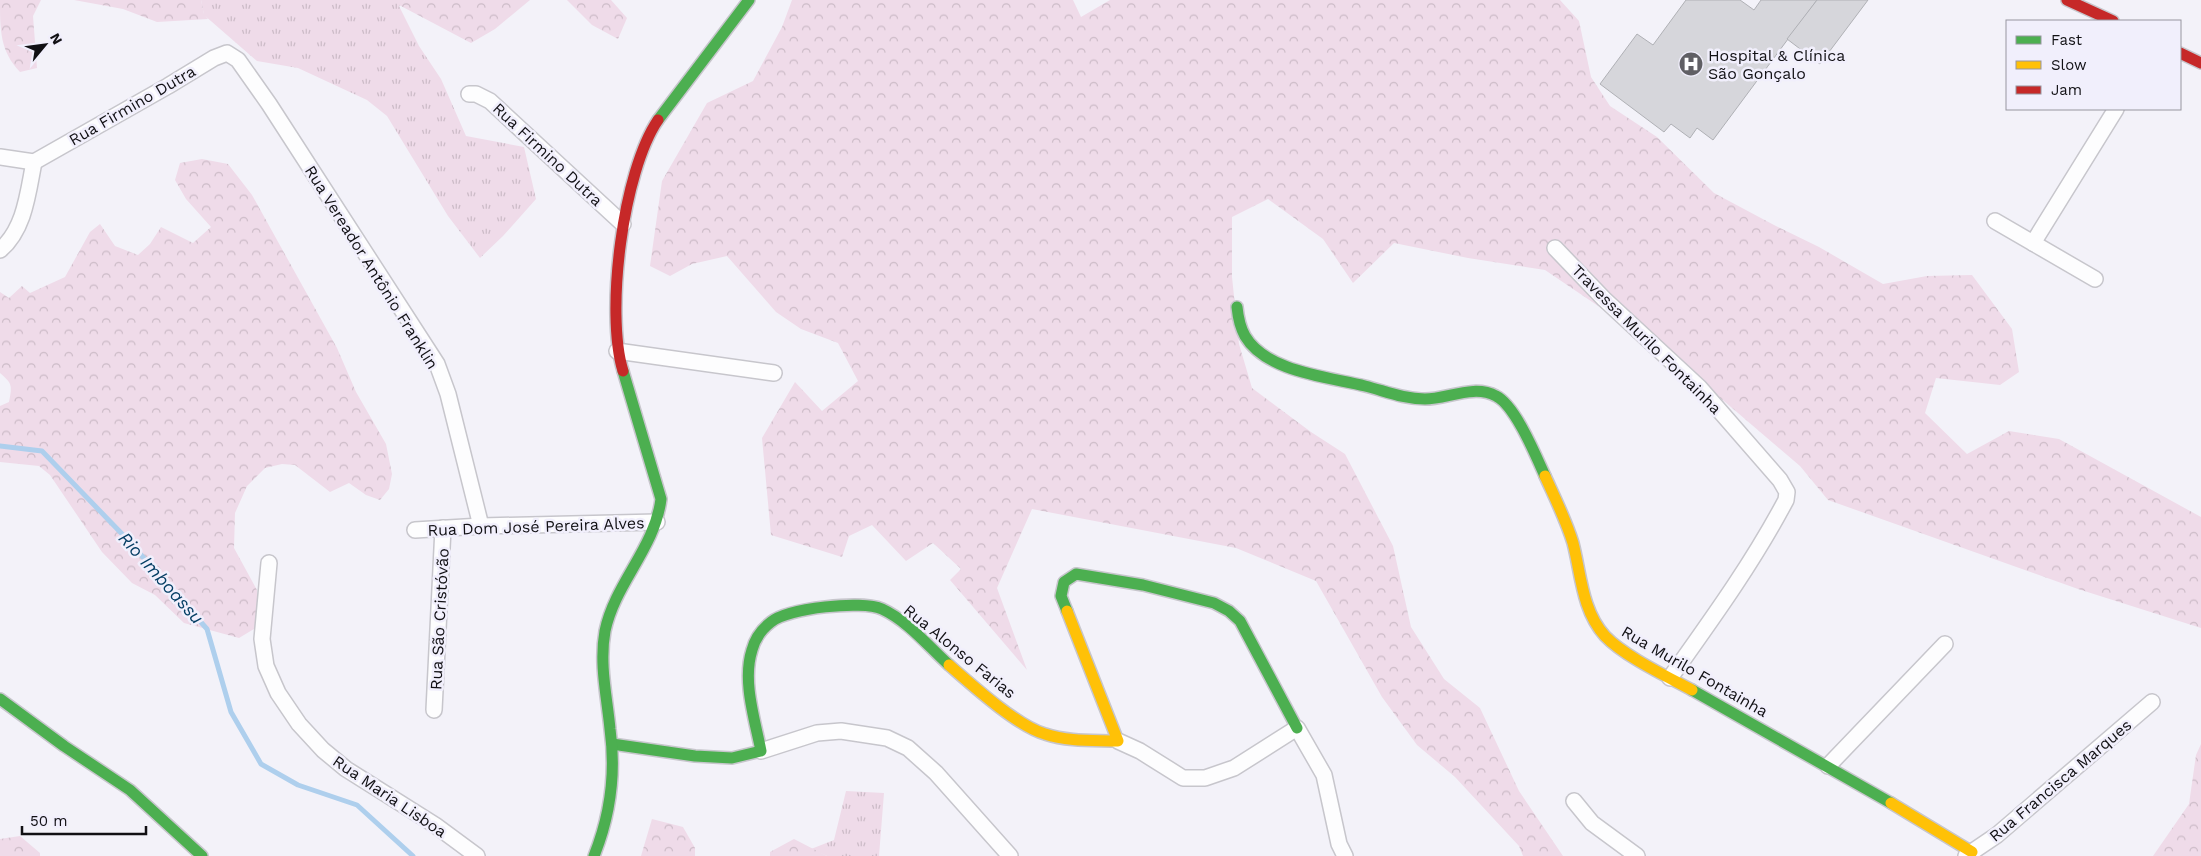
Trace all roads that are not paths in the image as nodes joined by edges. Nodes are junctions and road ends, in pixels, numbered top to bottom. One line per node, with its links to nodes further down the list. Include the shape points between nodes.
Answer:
1 (749, 0): 12 (street, via 656,122 635,172)
2 (2067, 0): 3 (street)
3 (2110, 20)
4 (2181, 53): 6 (street)
5 (232, 55): 10 (street, Rua Firmino Dutra, via 228,53 214,58); 21 (street, Rua Vereador Antônio Franklin, via 269,104 437,364 448,394)
6 (2200, 60)
7 (469, 94): 12 (street, Rua Firmino Dutra, via 490,100)
8 (2115, 110): 13 (street)
9 (0, 157): 10 (street)
10 (34, 162): 15 (street, via 27,199 16,230)
11 (1996, 221): 13 (street)
12 (623, 224): 18 (street, via 616,305)
13 (2033, 242): 16 (street)
14 (1555, 248): 26 (street, Travessa Murilo Fontainha, via 1700,387 1787,492 1786,500 1737,585)
15 (0, 250)
16 (2095, 279)
17 (1237, 307): 26 (street, Rua Murilo Fontainha, via 1241,331 1251,344 1270,358 1303,372 1420,399 1484,391 1499,398 1519,424 1553,492 1572,541 1594,622 1611,642)
18 (617, 351): 19 (street); 20 (street, via 661,500)
19 (774, 373)
20 (657, 522): 21 (street, Rua Dom José Pereira Alves); 32 (street, via 616,598 605,630 602,666)
21 (481, 526): 22 (street, Rua Dom José Pereira Alves)
22 (443, 528): 23 (street, Rua Dom José Pereira Alves); 29 (street, Rua São Cristóvão)
23 (415, 530)
24 (269, 563): 38 (street, Rua Maria Lisboa, via 262,639 266,666 278,693 299,724 346,769 435,825)
25 (1945, 644): 34 (street)
26 (1670, 678): 34 (street, Rua Murilo Fontainha)
27 (0, 699): 37 (street, via 130,790)
28 (2152, 702): 36 (street, Rua Francisca Marques, via 1997,835)
29 (434, 710)
30 (1298, 728): 31 (street, via 1234,768 1205,778 1183,778); 31 (street, via 1240,621 1229,611 1143,585 1076,574 1064,582 1061,596); 41 (street, via 1324,775 1339,844)
31 (1118, 741): 33 (street, Rua Alonso Farias, via 1066,739 1036,731 980,692 911,629 878,607 851,606 783,614 763,627 751,649 748,678)
32 (612, 744): 33 (street, via 732,758); 39 (street, via 606,819)
33 (761, 752): 40 (street, via 817,733 840,731 887,738 908,748 936,773)
34 (1828, 766): 36 (street, Rua Murilo Fontainha)
35 (1574, 801): 42 (street, via 1592,824)
36 (1969, 854)
37 (202, 856)
38 (477, 856)
39 (594, 856)
40 (1010, 856)
41 (1345, 856)
42 (1637, 856)

